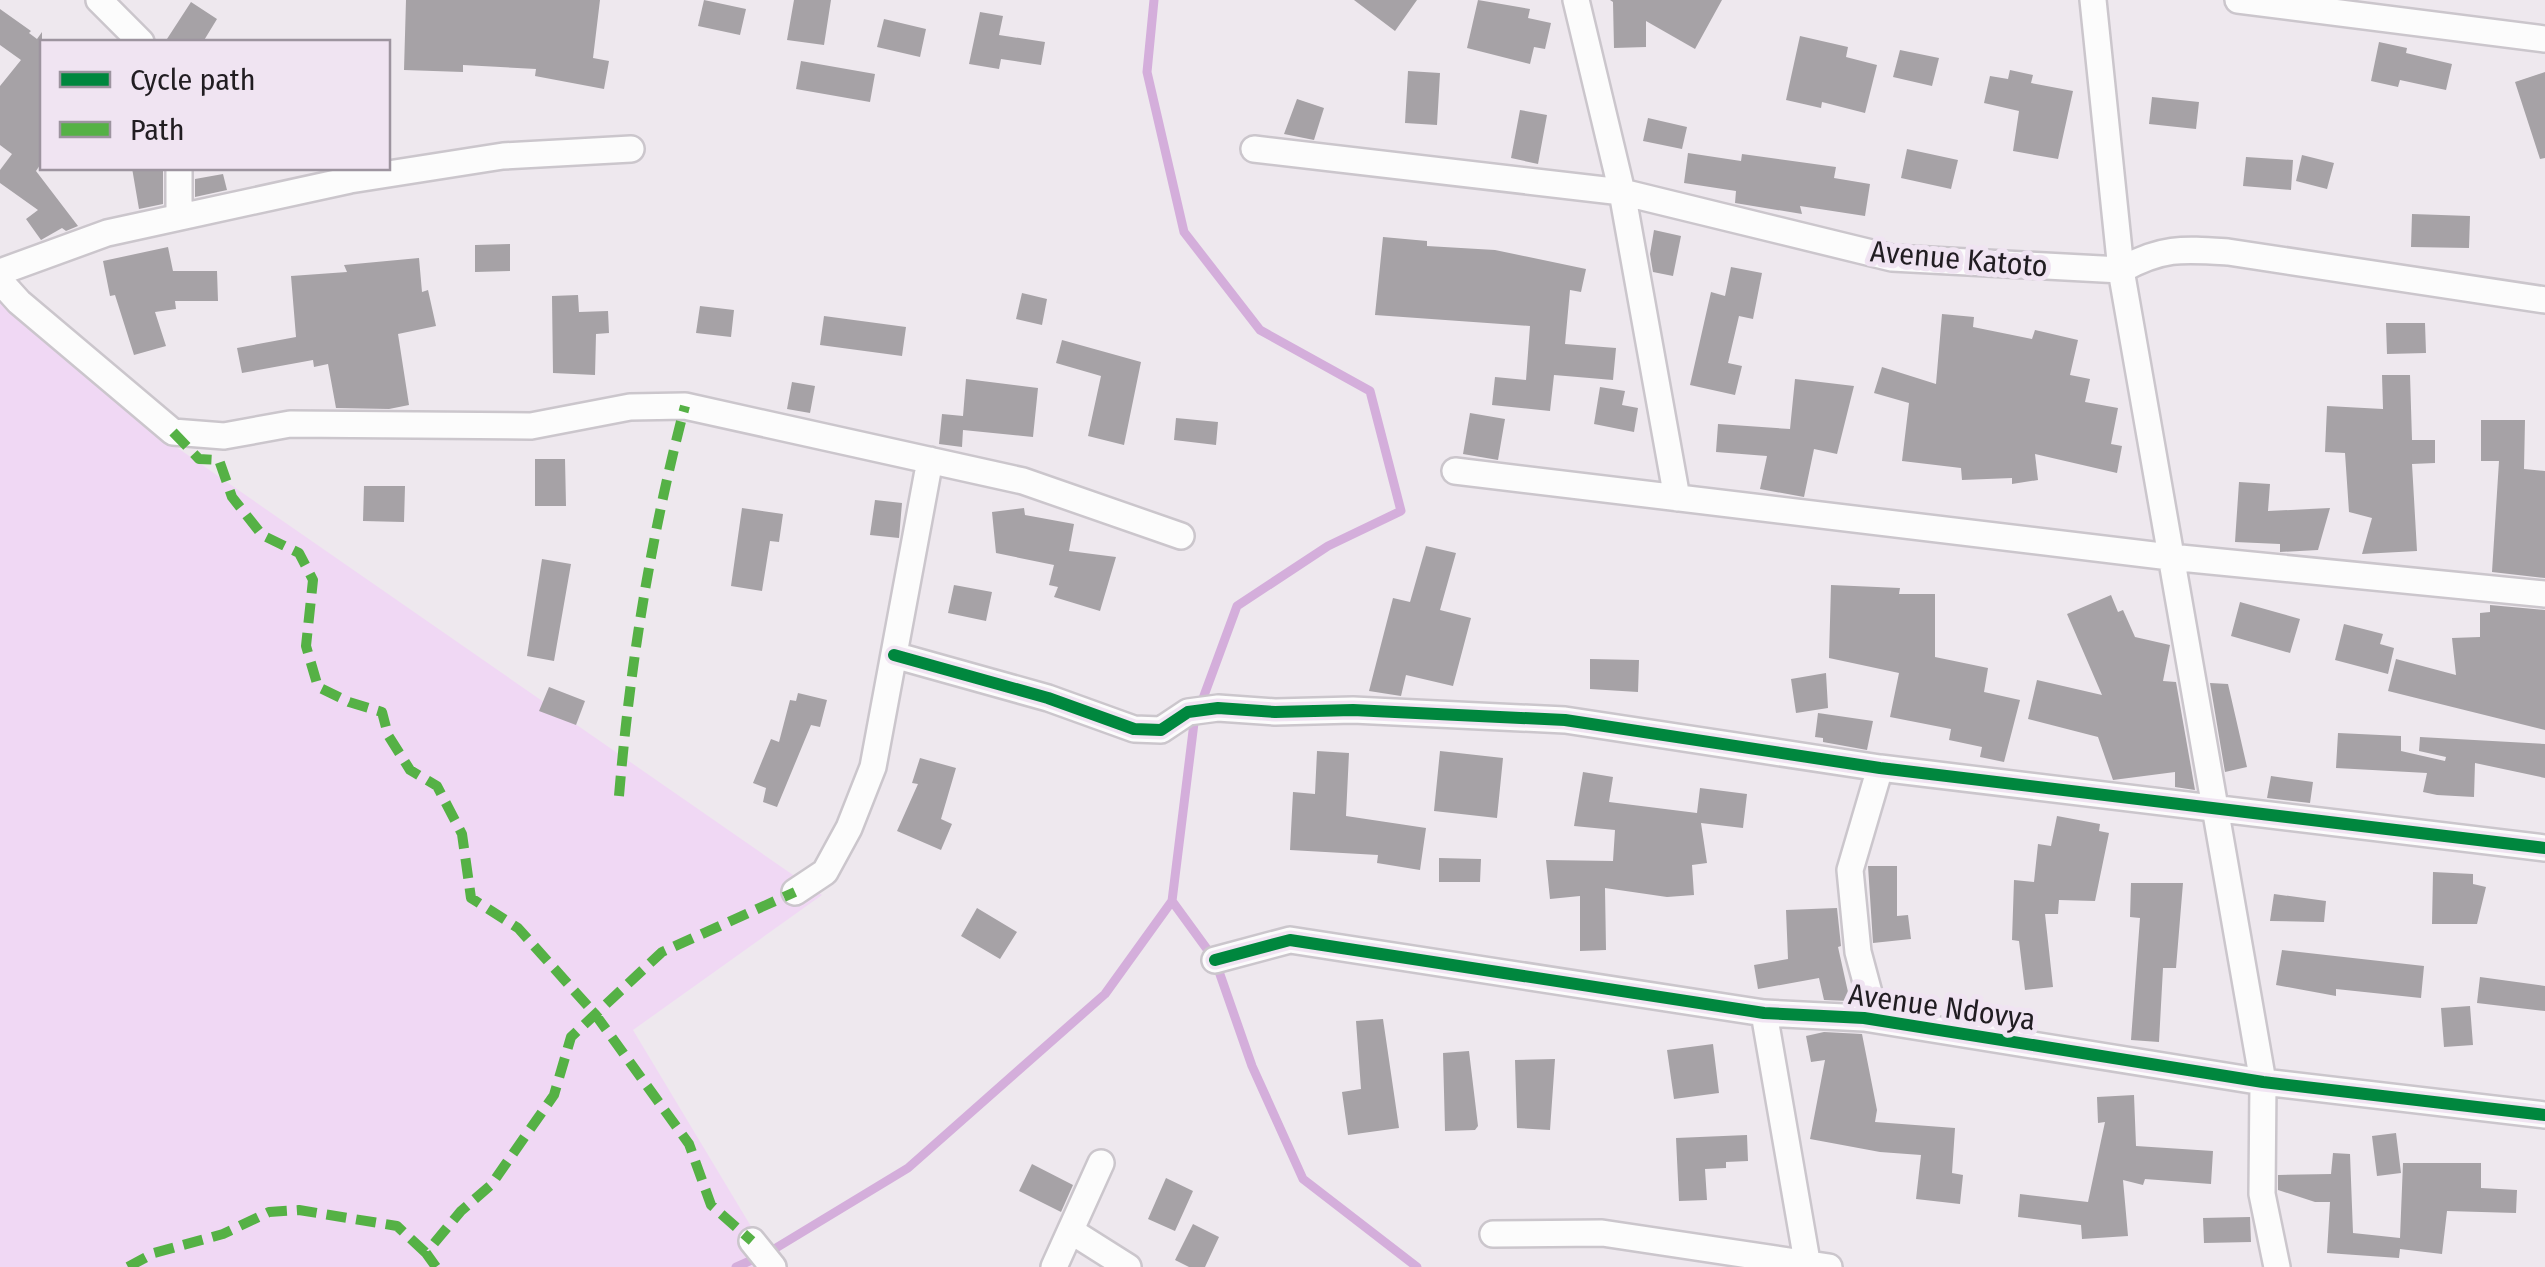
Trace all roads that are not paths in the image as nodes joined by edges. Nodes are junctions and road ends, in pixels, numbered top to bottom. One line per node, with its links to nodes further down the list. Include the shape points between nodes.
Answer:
1 (99, 0): 6 (street)
2 (1576, 0): 10 (street)
3 (2093, 0): 12 (street)
4 (2238, 0): 5 (street)
5 (2545, 39)
6 (139, 40)
7 (630, 148): 11 (street, via 503,156)
8 (1254, 149): 10 (street, Avenue Katoto)
9 (179, 170): 11 (street)
10 (1622, 192): 12 (street, Avenue Katoto, via 1892,258); 18 (street)
11 (179, 217): 13 (street)
12 (2121, 270): 15 (street, Avenue Katoto, via 2154,253 2228,252); 20 (street)
13 (0, 272)
14 (0, 281): 16 (street, via 172,432 224,436 290,424 531,426 630,407 685,406)
15 (2545, 300)
16 (930, 460): 19 (street, via 1023,482); 22 (street)
17 (1456, 471): 18 (street)
18 (1678, 498): 20 (street)
19 (1181, 536)
20 (2170, 557): 21 (street); 24 (street)
21 (2545, 594)
22 (894, 655): 23 (street, via 1134,728 1161,730 1188,712 1218,708 1565,720); 26 (street, via 873,767 848,828 825,872)
23 (1880, 768): 24 (street); 29 (street, via 1850,870 1869,993)
24 (2217, 807): 25 (street); 30 (street)
25 (2545, 848)
26 (795, 892)
27 (1215, 960): 28 (street, Avenue Ndovya, via 1290,940)
28 (1764, 1013): 29 (street, Avenue Ndovya); 36 (street)
29 (1864, 1018): 30 (street, Avenue Ndovya)
30 (2263, 1082): 31 (street, Avenue Ndovya); 40 (street, via 2262,1194)
31 (2545, 1115)
32 (1102, 1163): 33 (street)
33 (1071, 1231): 38 (street); 39 (street)
34 (1493, 1234): 36 (street, via 1602,1233)
35 (752, 1241): 37 (street)
36 (1815, 1266)
37 (773, 1267)
38 (1054, 1267)
39 (1128, 1267)
40 (2277, 1267)

